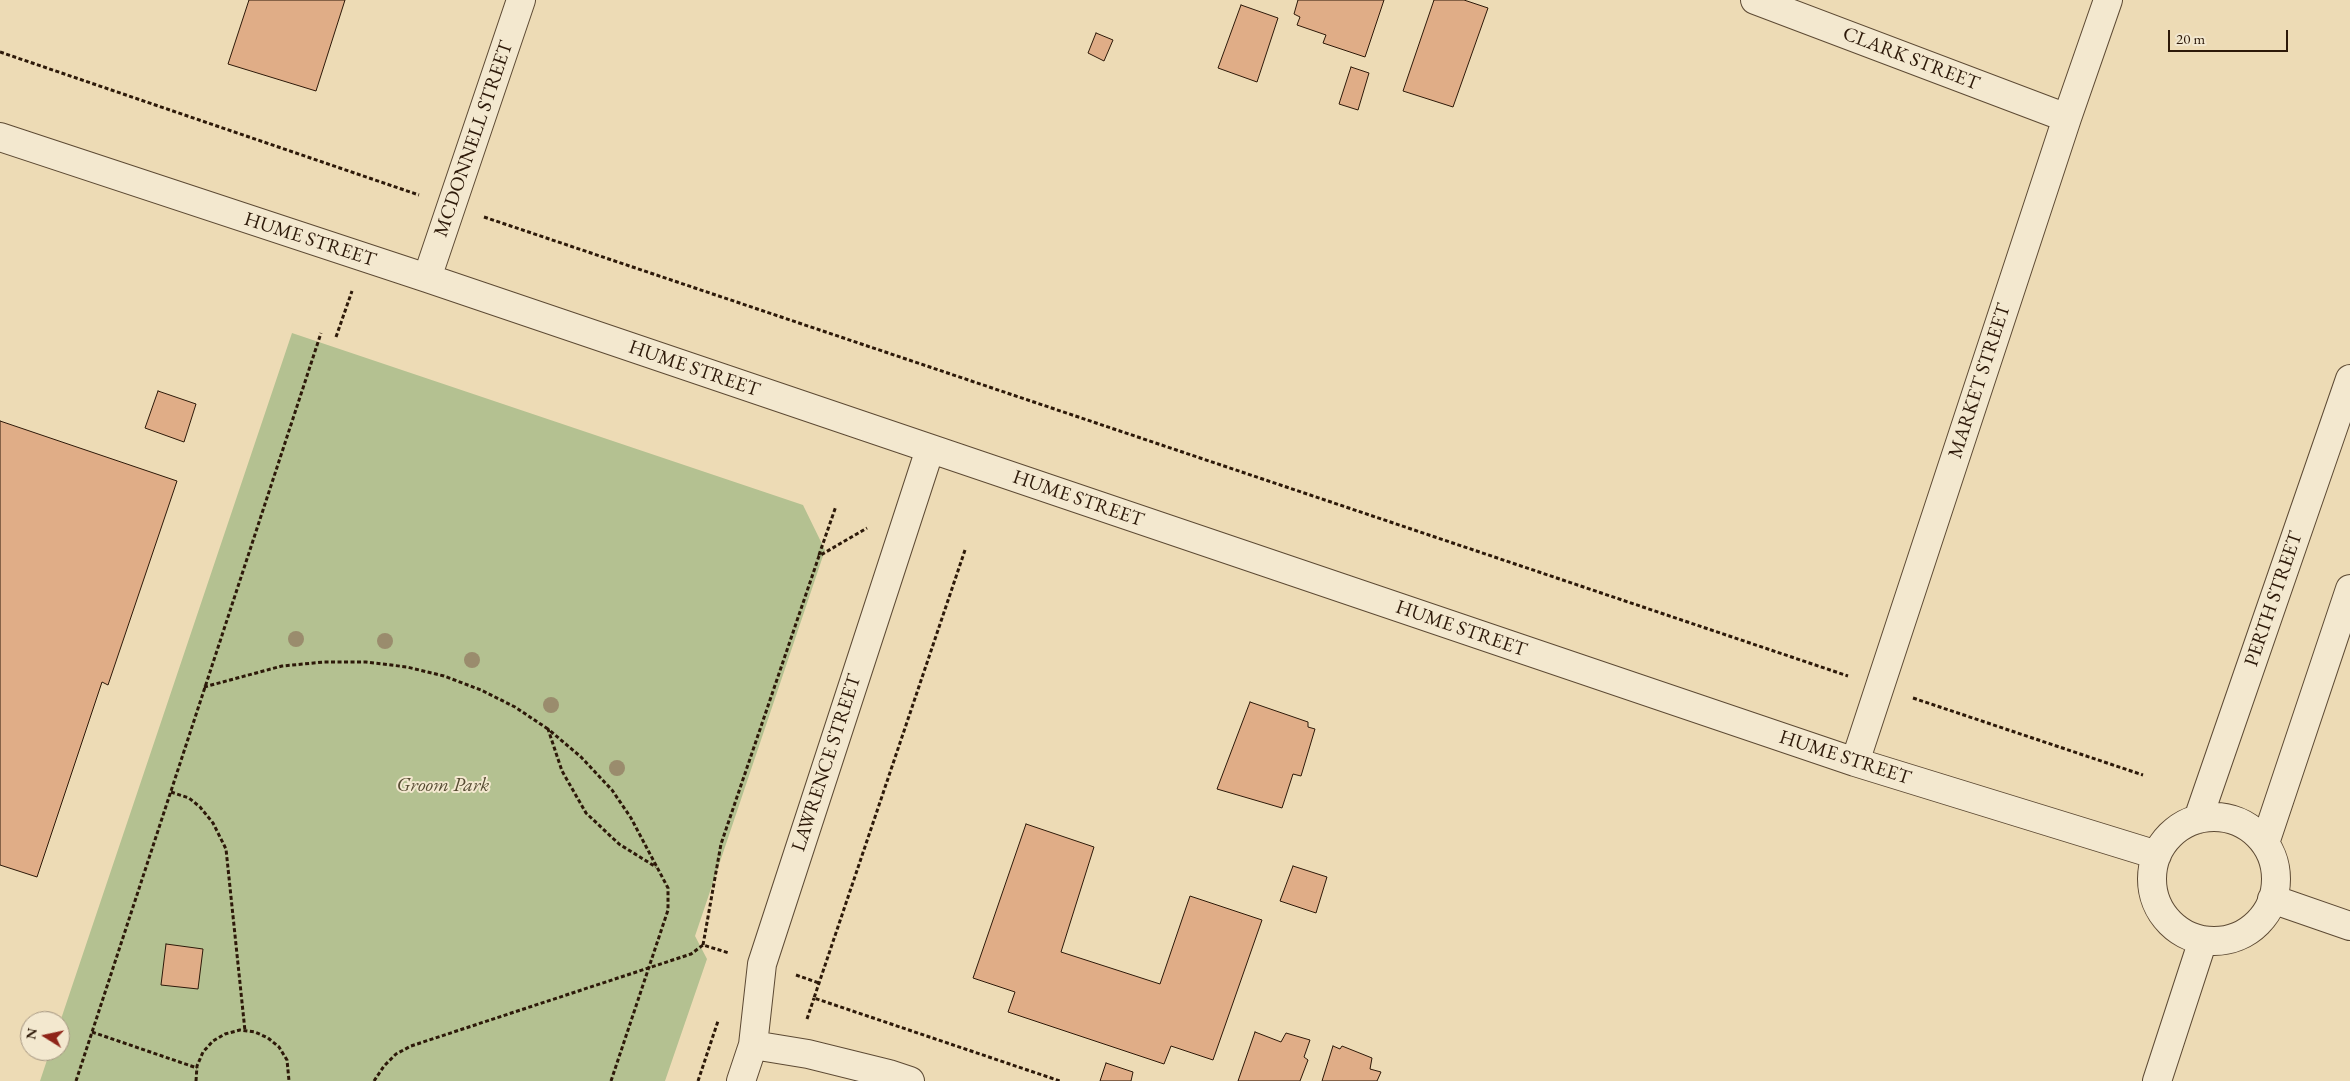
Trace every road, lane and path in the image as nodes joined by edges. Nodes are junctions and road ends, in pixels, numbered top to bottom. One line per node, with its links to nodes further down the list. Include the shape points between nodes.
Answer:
1 (521, 0): 7 (street, MCDONNELL STREET)
2 (1755, 0): 5 (street, CLARK STREET)
3 (2108, 0): 5 (street, MARKET STREET)
4 (0, 52): 7 (path)
5 (2067, 118): 19 (street, MARKET STREET)
6 (0, 137): 8 (street, HUME STREET)
7 (452, 206): 9 (street, MCDONNELL STREET); 19 (path)
8 (364, 257): 9 (street, HUME STREET); 11 (path)
9 (427, 278): 13 (street, HUME STREET)
10 (322, 332): 20 (path)
11 (336, 338)
12 (2350, 380): 25 (street, PERTH STREET)
13 (930, 449): 22 (street, HUME STREET); 39 (street, LAWRENCE STREET, via 762,964)
14 (836, 506): 17 (path)
15 (870, 526): 17 (path)
16 (965, 550): 36 (path)
17 (819, 556): 32 (path, via 721,844)
18 (2350, 589): 26 (street)
19 (1880, 686): 22 (street, MARKET STREET); 23 (path)
20 (204, 687): 21 (path, via 282,666 366,662 407,667 481,690); 24 (path)
21 (548, 729): 28 (path, via 612,790 631,818); 28 (path, via 562,771 586,813 619,844)
22 (1854, 762): 27 (street, HUME STREET)
23 (2142, 774)
24 (171, 792): 37 (path, via 189,798 200,807 213,823 226,849); 38 (path)
25 (2198, 819): 26 (street, via 2216,816 2236,820); 27 (street, via 2180,827)
26 (2265, 844): 29 (street, via 2276,871)
27 (2157, 855): 31 (street, via 2154,891 2160,909 2186,934)
28 (656, 867): 34 (path, via 670,899)
29 (2272, 899): 30 (street); 31 (street, via 2253,927 2238,936)
30 (2350, 926)
31 (2203, 940): 49 (street)
32 (703, 944): 33 (path); 34 (path, via 691,954)
33 (731, 954)
34 (650, 967): 44 (path, via 411,1046 396,1054); 45 (path)
35 (788, 973): 36 (path)
36 (819, 984): 48 (path, via 814,998)
37 (245, 1031): 40 (path, via 225,1034 213,1041 203,1052); 43 (path, via 268,1038 279,1048 286,1060)
38 (92, 1032): 40 (path); 41 (path)
39 (753, 1045): 46 (street, LAWRENCE STREET); 47 (street, via 808,1054)
40 (197, 1068): 42 (path)
41 (76, 1081)
42 (196, 1081)
43 (289, 1081)
44 (374, 1081)
45 (611, 1081)
46 (741, 1081)
47 (910, 1081)
48 (1060, 1081)
49 (2157, 1081)

